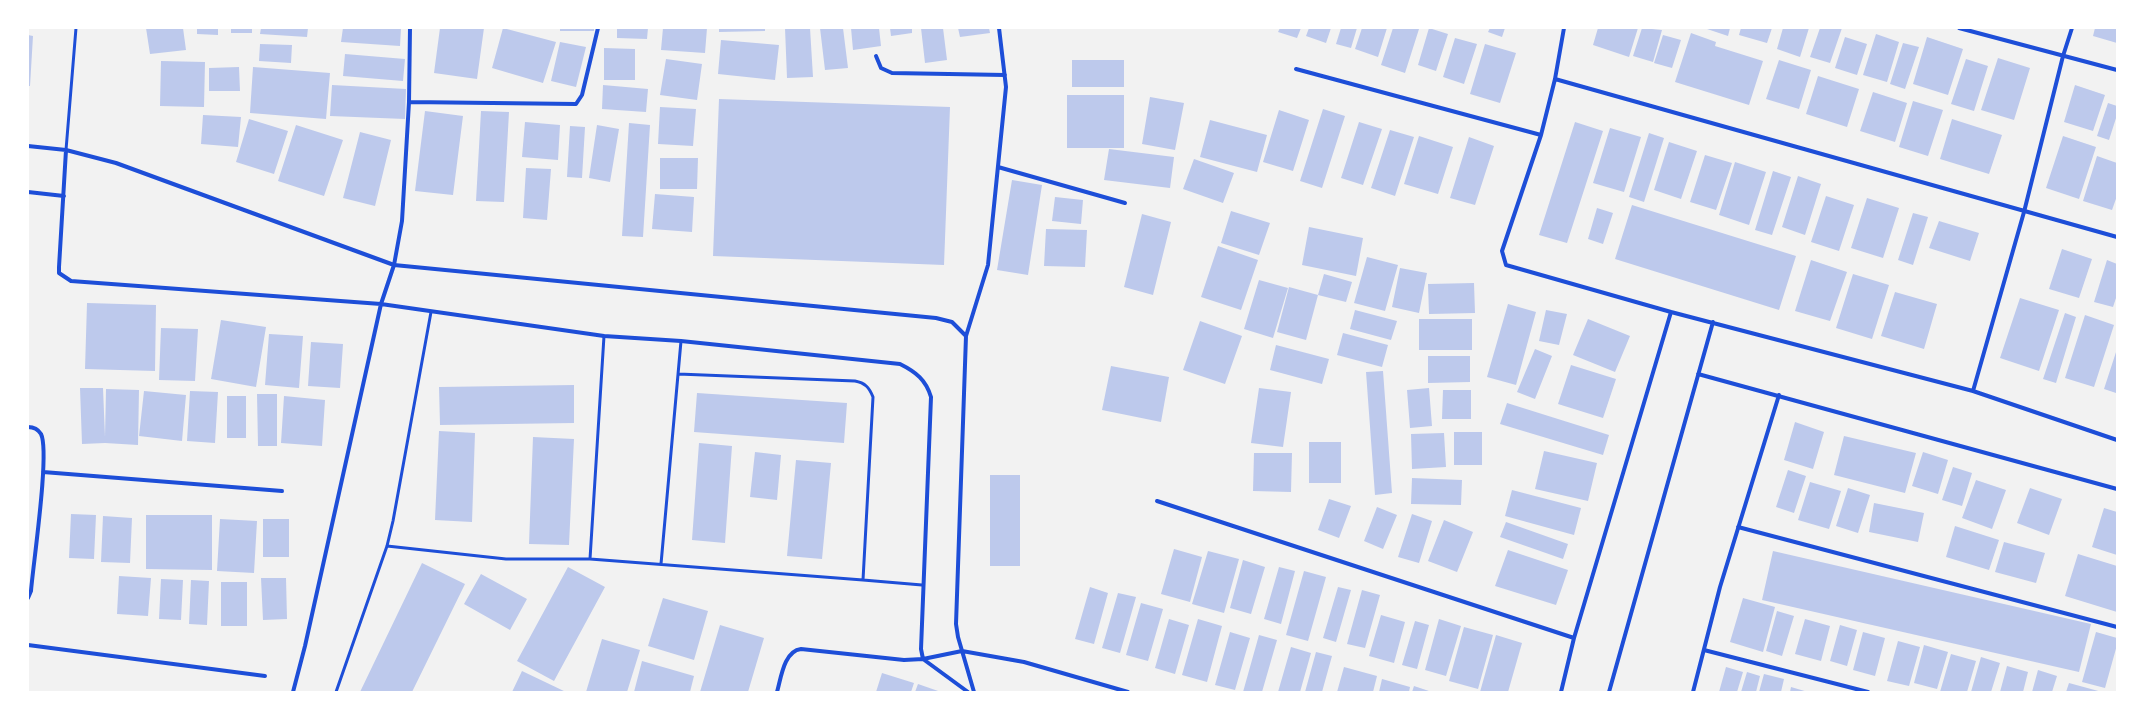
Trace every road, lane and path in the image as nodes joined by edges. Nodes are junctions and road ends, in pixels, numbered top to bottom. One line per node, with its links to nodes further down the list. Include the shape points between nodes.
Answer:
1 (76, 28): 17 (lane)
2 (410, 28): 14 (street)
3 (598, 28): 14 (street, via 582,95 576,104)
4 (999, 28): 12 (street)
5 (1564, 28): 13 (street)
6 (1959, 28): 9 (street)
7 (2072, 28): 9 (street)
8 (876, 56): 12 (street, via 881,68 892,73)
9 (2062, 56): 11 (street); 22 (street)
10 (1296, 69): 15 (street)
11 (2117, 70)
12 (1005, 75): 18 (street)
13 (1555, 79): 15 (street); 22 (street)
14 (409, 102): 24 (street, via 402,221)
15 (1540, 135): 27 (street, via 1502,251 1506,264)
16 (28, 146): 17 (street)
17 (66, 150): 20 (street); 24 (street, via 116,163)
18 (998, 167): 21 (street); 30 (street, via 988,264)
19 (28, 192): 20 (street)
20 (64, 196): 25 (street, via 59,273 71,281)
21 (1125, 203)
22 (2024, 212): 23 (street); 34 (street)
23 (2117, 237)
24 (394, 265): 25 (street); 30 (street, via 936,318 952,322)
25 (381, 304): 26 (street); 56 (street)
26 (430, 312): 29 (street); 43 (lane, via 393,521)
27 (1671, 312): 28 (street); 50 (street)
28 (1713, 322): 33 (street); 34 (street)
29 (604, 336): 31 (street); 44 (lane)
30 (966, 336): 53 (street, via 956,624)
31 (681, 341): 32 (lane); 47 (street, via 900,364 920,377 928,387 930,398)
32 (678, 374): 45 (lane); 46 (lane, via 855,381 870,389 873,397)
33 (1698, 374): 35 (street); 63 (street)
34 (1974, 391): 37 (street)
35 (1779, 395): 39 (street); 42 (street)
36 (28, 427): 38 (street, via 36,429 40,434 43,444)
37 (2117, 440)
38 (43, 472): 40 (street); 48 (street, via 31,591)
39 (2117, 490)
40 (282, 491)
41 (1157, 502): 50 (street)
42 (1738, 527): 49 (street); 52 (street)
43 (386, 546): 44 (lane, via 506,559); 57 (lane)
44 (590, 559): 45 (lane)
45 (661, 564): 46 (lane)
46 (864, 580): 47 (lane)
47 (922, 585): 54 (street, via 920,639)
48 (28, 598)
49 (2117, 627)
50 (1574, 638): 62 (street)
51 (28, 645): 55 (street)
52 (1704, 650): 64 (street); 65 (street)
53 (962, 651): 54 (street); 60 (street); 61 (street, via 1024,662)
54 (923, 658): 58 (street, via 904,660 795,649 788,655); 59 (street)
55 (265, 676)
56 (293, 692)
57 (336, 692)
58 (777, 692)
59 (968, 692)
60 (974, 692)
61 (1128, 692)
62 (1561, 692)
63 (1609, 692)
64 (1693, 692)
65 (1868, 692)

